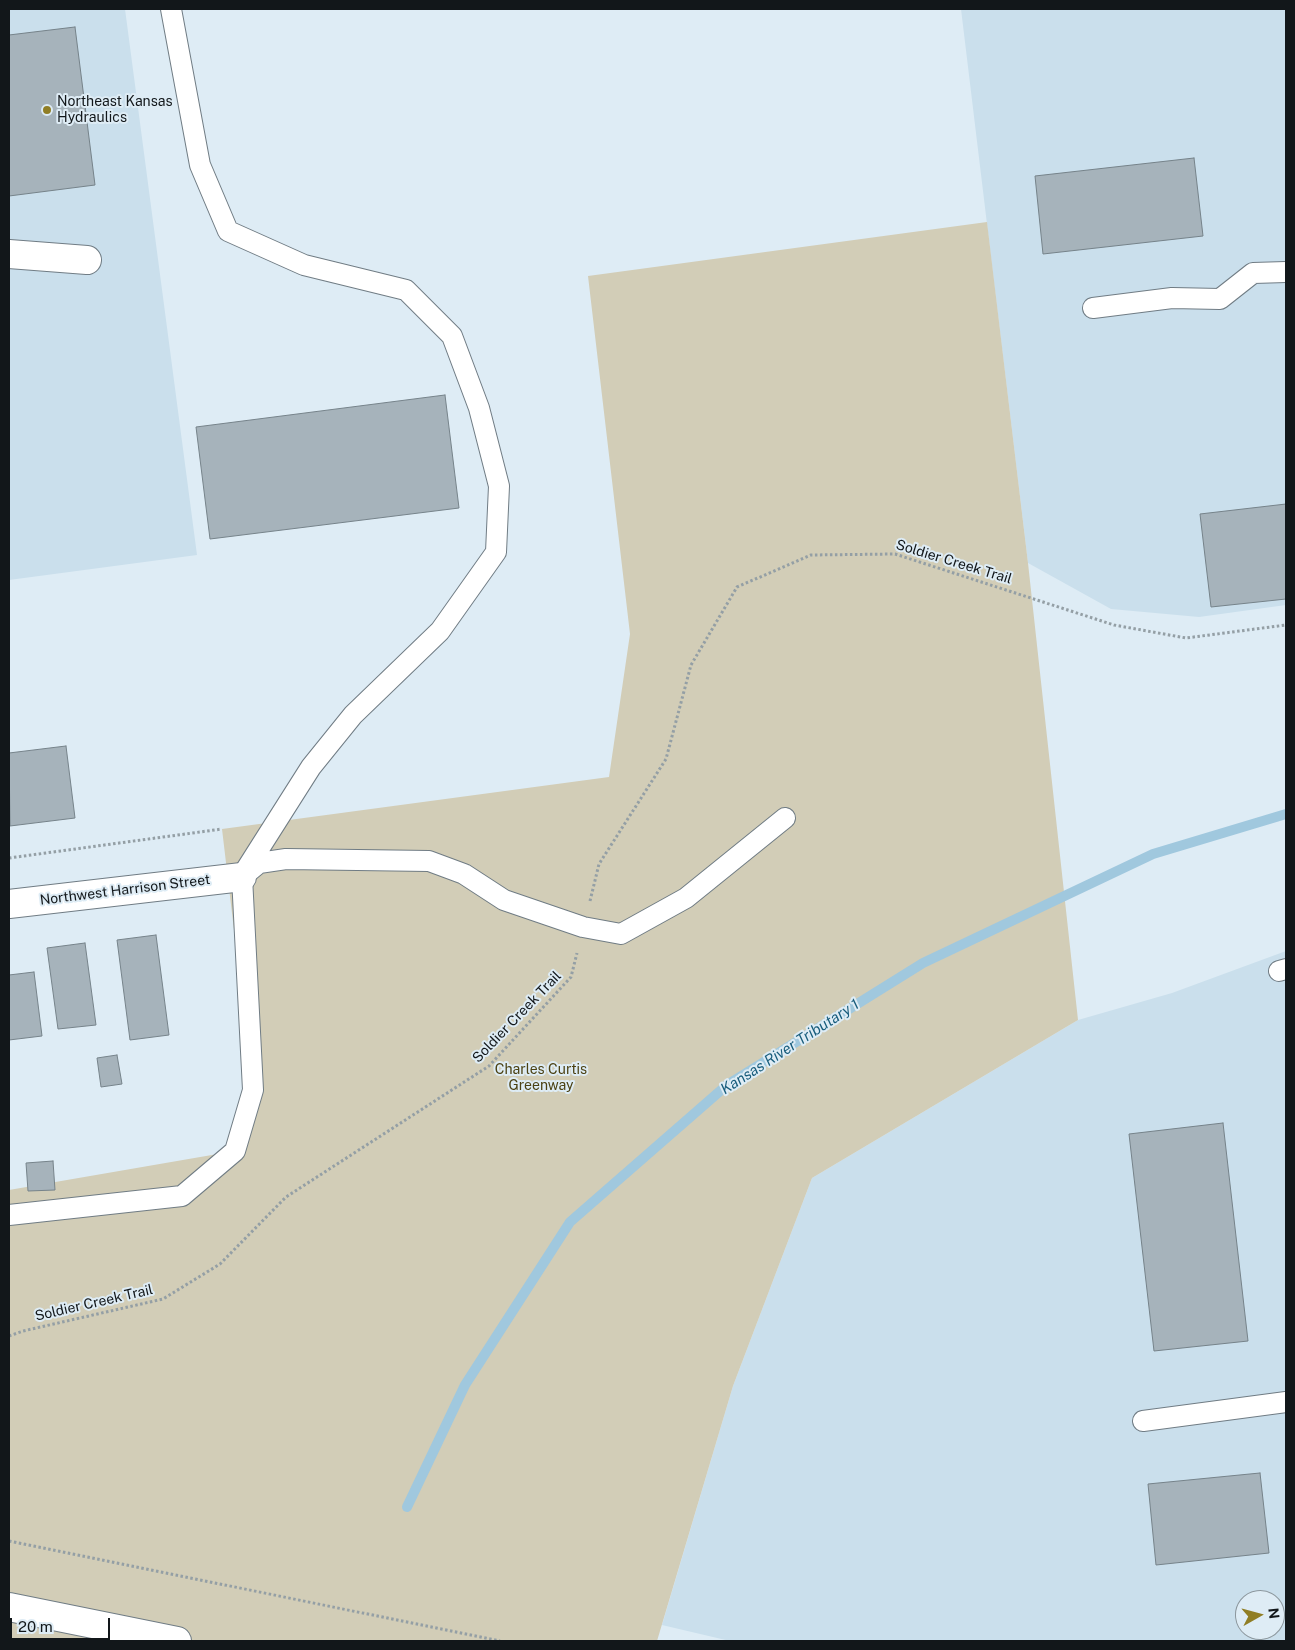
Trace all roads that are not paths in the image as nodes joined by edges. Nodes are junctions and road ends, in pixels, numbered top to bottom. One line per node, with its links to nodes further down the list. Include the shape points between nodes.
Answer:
1 (171, 9): 7 (lane, via 200,165 228,231 304,265 406,290 452,336 479,408 499,486 496,552 440,631 353,715 311,766)
2 (9, 254): 3 (street)
3 (87, 260)
4 (1286, 272): 5 (lane, via 1253,273 1220,298 1172,298)
5 (1093, 308)
6 (785, 818): 7 (lane, via 686,898 621,934 583,928 504,900 464,874 429,861 286,859 259,863)
7 (242, 877): 8 (street, Northwest Harrison Street); 9 (lane, via 253,1090 235,1152 182,1196)
8 (9, 904)
9 (9, 1215)
10 (1286, 1402): 11 (lane)
11 (1143, 1421)
12 (9, 1607): 13 (street)
13 (177, 1641)

